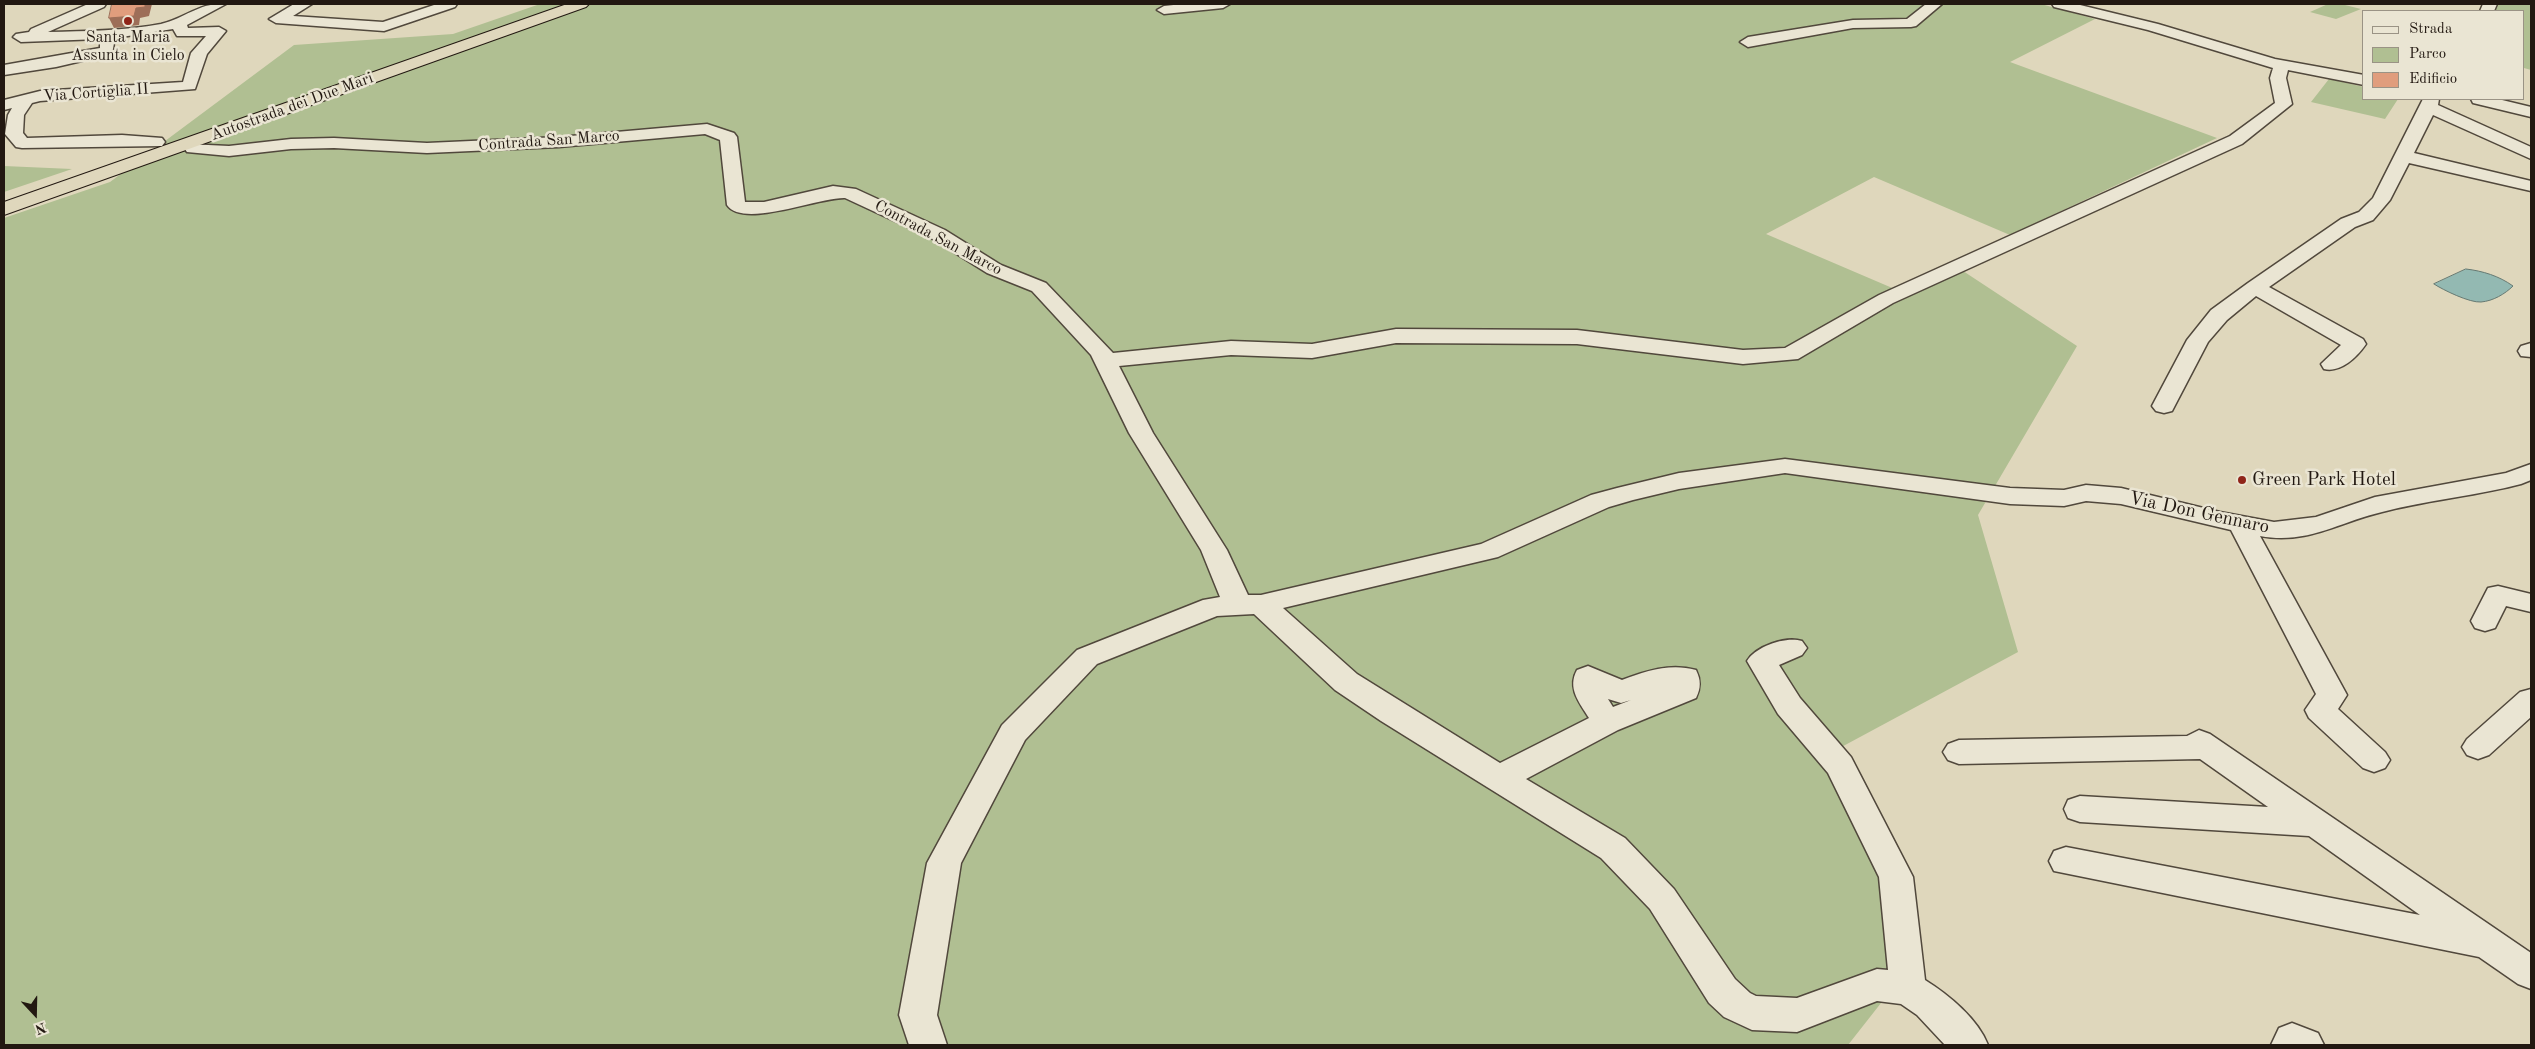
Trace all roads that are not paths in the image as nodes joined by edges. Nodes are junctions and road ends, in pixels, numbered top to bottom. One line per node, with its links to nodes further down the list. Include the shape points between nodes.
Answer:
1 (99, 4): 17 (street)
2 (219, 4): 16 (street)
3 (304, 4): 10 (street); 14 (street, via 276,19 384,27)
4 (450, 4): 14 (street)
5 (564, 4): 25 (highway, Autostrada dei Due Mari)
6 (581, 4): 25 (highway, Autostrada dei Due Mari)
7 (1223, 4): 12 (street)
8 (1935, 4): 15 (street, via 1915,22)
9 (2058, 4): 22 (street)
10 (324, 6)
11 (383, 10): 14 (street)
12 (1164, 10)
13 (1849, 11): 15 (street)
14 (422, 13)
15 (1885, 23): 20 (street, via 1853,24)
16 (173, 25): 17 (street, via 138,31); 26 (street, Via Cortiglia II, via 182,33 219,31 199,53 189,86)
17 (21, 37): 18 (street)
18 (4, 38)
19 (108, 39): 21 (street, via 108,50)
20 (1748, 42)
21 (56, 62): 23 (street); 26 (street, via 57,74 53,84)
22 (2281, 65): 24 (street); 39 (street, via 2278,78 2284,104 2236,140 1886,299 1790,354 1743,357 1577,337 1396,336 1312,351 1231,348)
23 (4, 70)
24 (2362, 80)
25 (350, 83): 36 (highway, Autostrada dei Due Mari); 37 (highway, Autostrada dei Due Mari)
26 (33, 98): 29 (street, Via Cortiglia II); 31 (street, via 16,115 14,134 22,143 51,145 131,139)
27 (2483, 100): 30 (street)
28 (2430, 103): 33 (street); 34 (street)
29 (4, 105)
30 (2531, 112)
31 (156, 142)
32 (193, 148): 39 (street, Contrada San Marco, via 229,150 334,143 427,148 558,142 707,129 728,137 736,205 749,209 764,208 833,192 849,193 871,202 938,234 994,269 1039,287 1101,352)
33 (2531, 154)
34 (2403, 156): 35 (street); 38 (street, via 2380,200 2366,216 2348,223)
35 (2531, 186)
36 (4, 202)
37 (4, 210)
38 (2255, 287): 40 (street, via 2355,344); 41 (street, via 2219,315 2198,340)
39 (1105, 361): 45 (street, Contrada San Marco, via 1140,433 1214,550 1232,591)
40 (2332, 364)
41 (2164, 406)
42 (2531, 470): 43 (street, Via Don Gennaro, via 2503,481 2375,505 2320,525 2274,530)
43 (2241, 525): 45 (street, Via Don Gennaro, via 2121,496 2086,493 2064,498 2010,496 1785,466 1679,481 1600,501 1489,551); 52 (street, via 2332,696 2320,710)
44 (2531, 603): 46 (street, via 2498,595)
45 (1248, 605): 53 (street, via 1346,682); 60 (street, Via Don Gennaro, via 1213,608 1087,656 1013,733 944,863 918,1015)
46 (2485, 620)
47 (1792, 648): 59 (street, via 1762,661 1789,706 1840,766 1896,877)
48 (2531, 700): 50 (street)
49 (1607, 722): 53 (street)
50 (2478, 747)
51 (1959, 752): 55 (street, via 2203,745)
52 (2374, 760)
53 (1500, 778): 59 (street, via 1613,848 1662,899 1722,991 1752,1013 1797,1015 1877,985)
54 (2080, 809): 55 (street)
55 (2314, 823): 57 (street)
56 (2066, 861): 57 (street)
57 (2488, 943): 58 (street)
58 (2531, 973)
59 (1908, 989): 61 (street, via 1930,1003)
60 (928, 1045)
61 (1969, 1045)
62 (2290, 1045): 63 (street, via 2292,1040)
63 (2305, 1045)

